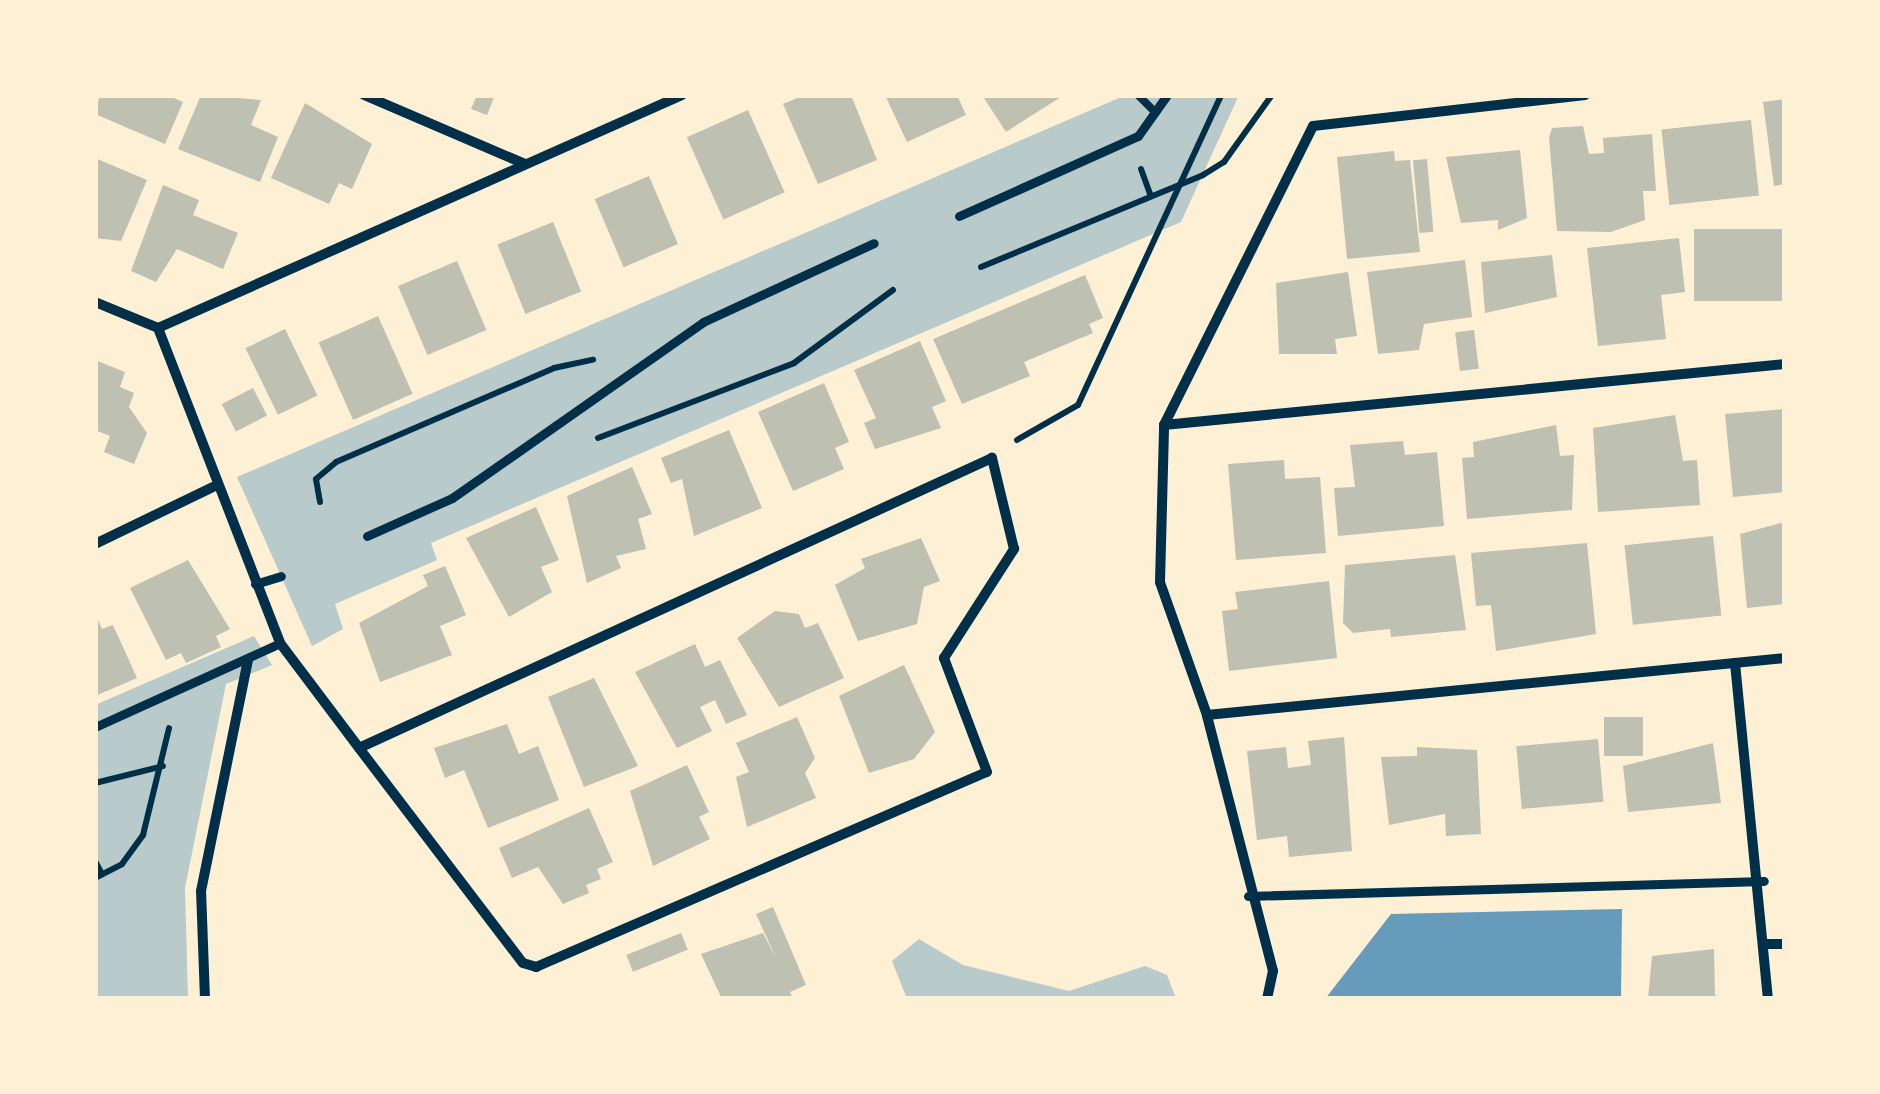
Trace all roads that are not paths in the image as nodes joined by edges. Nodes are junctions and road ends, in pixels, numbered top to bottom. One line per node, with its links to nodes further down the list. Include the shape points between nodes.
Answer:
1 (364, 95): 7 (street)
2 (682, 95): 7 (street)
3 (1138, 95): 6 (lane)
4 (1167, 95): 6 (street)
5 (1585, 95): 13 (street, via 1313,126)
6 (1155, 112): 8 (street, via 1138,136)
7 (525, 164): 11 (street)
8 (958, 216)
9 (874, 243): 15 (street, via 703,322 452,498)
10 (95, 302): 11 (street)
11 (158, 328): 14 (street)
12 (1785, 364): 13 (street)
13 (1164, 425): 23 (street, via 1160,582)
14 (213, 488): 16 (street); 18 (street)
15 (367, 536)
16 (95, 544)
17 (281, 576): 18 (street)
18 (255, 584): 19 (street)
19 (280, 643): 21 (street); 25 (street)
20 (1785, 658): 22 (street)
21 (248, 662): 24 (street); 30 (street, via 201,891)
22 (1735, 663): 23 (street); 26 (street)
23 (1207, 715): 27 (street)
24 (95, 728)
25 (359, 748): 25 (street, via 523,963 536,967 987,772 990,760 944,658 1014,548 992,458)
26 (1764, 881): 27 (street); 28 (street)
27 (1248, 896): 31 (street, via 1272,971)
28 (1765, 944): 29 (street); 32 (street)
29 (1785, 944)
30 (204, 999)
31 (1267, 999)
32 (1768, 999)

